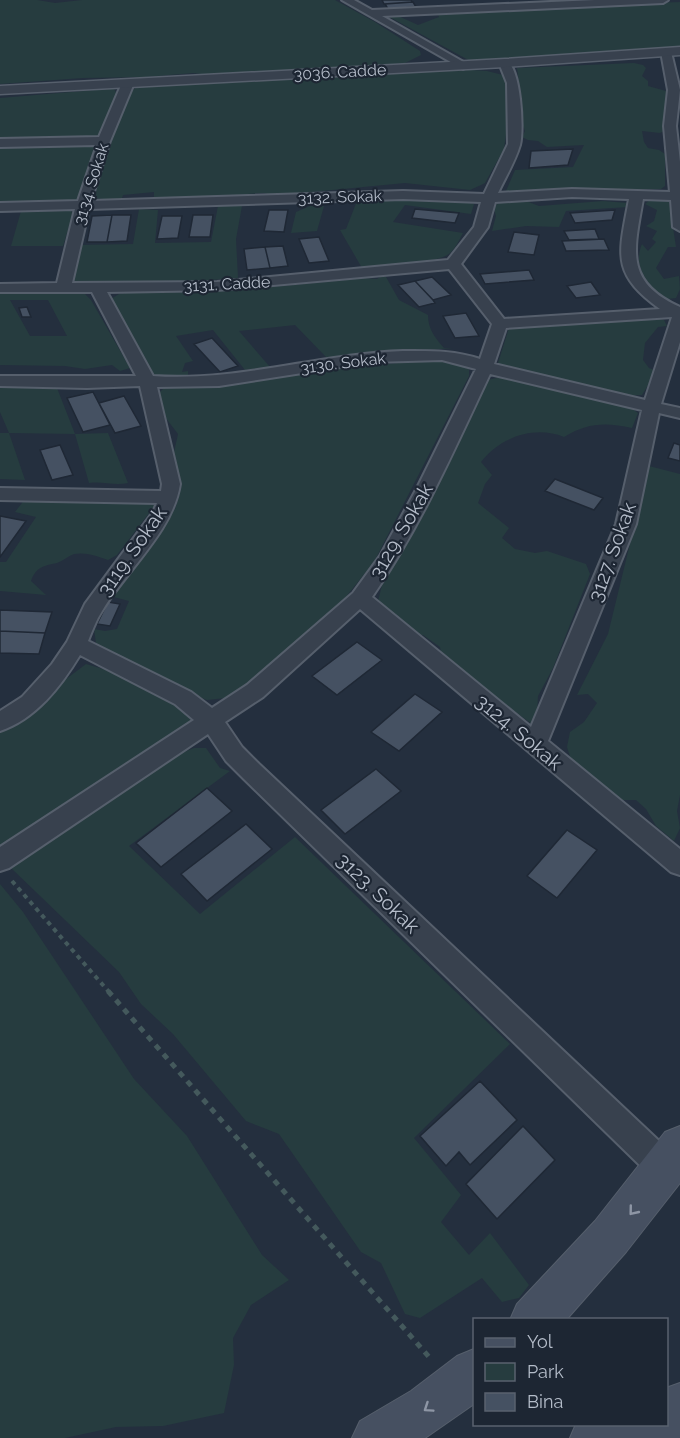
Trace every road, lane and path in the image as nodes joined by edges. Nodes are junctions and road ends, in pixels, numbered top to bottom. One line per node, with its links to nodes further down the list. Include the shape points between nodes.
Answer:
1 (347, 0): 7 (street)
2 (475, 0): 6 (street)
3 (643, 0): 4 (street); 5 (street)
4 (663, 0)
5 (532, 3): 6 (street)
6 (483, 8): 7 (street)
7 (370, 13): 10 (street)
8 (673, 52): 9 (street, 3036. Cadde); 16 (street, via 670,126)
9 (505, 63): 10 (street, 3036. Cadde); 17 (street, via 513,83 514,144)
10 (463, 66): 11 (street, 3036. Cadde)
11 (128, 83): 12 (street, 3036. Cadde); 13 (street, 3134. Sokak)
12 (0, 90)
13 (104, 141): 14 (street); 18 (street, 3134. Sokak)
14 (0, 144)
15 (637, 194): 16 (street, 3132. Sokak); 17 (street, 3132. Sokak); 25 (street, via 629,267 641,285)
16 (678, 196): 20 (street)
17 (489, 198): 18 (street, 3132. Sokak, via 392,195); 21 (street, via 481,227)
18 (83, 206): 19 (street, 3132. Sokak); 22 (street, 3134. Sokak)
19 (0, 207)
20 (680, 227)
21 (453, 264): 23 (street, 3131. Cadde, via 217,286); 26 (street)
22 (64, 287): 23 (street, 3131. Cadde); 24 (street, 3131. Cadde)
23 (97, 287): 29 (street, 3119. Sokak)
24 (0, 288)
25 (678, 314): 26 (street); 30 (street, 3127. Sokak)
26 (500, 324): 27 (street, 3129. Sokak)
27 (485, 367): 29 (street, 3130. Sokak, via 442,355 373,357 219,381); 30 (street, 3130. Sokak); 34 (street, 3129. Sokak, via 416,508 388,559)
28 (0, 381): 29 (street, 3130. Sokak)
29 (147, 381): 33 (street, 3119. Sokak, via 171,484)
30 (652, 405): 31 (street, 3130. Sokak); 38 (street, 3127. Sokak, via 626,524)
31 (680, 413)
32 (0, 494): 33 (street)
33 (169, 497): 35 (street, 3119. Sokak, via 162,514 92,609)
34 (360, 598): 36 (street, 3129. Sokak, via 255,691); 38 (street, 3124. Sokak)
35 (76, 644): 36 (street, 3123. Sokak, via 183,698); 37 (street, 3119. Sokak, via 46,687 30,703)
36 (212, 721): 40 (street, 3129. Sokak); 41 (street, 3123. Sokak, via 251,771)
37 (0, 722)
38 (535, 745): 39 (street, 3124. Sokak)
39 (680, 864)
40 (4, 868): 43 (path)
41 (672, 1158): 42 (main road, one-way to 42, via 616,1232)
42 (535, 1318)
43 (466, 1381): 46 (main road, one-way to 46, via 408,1422)
44 (680, 1407): 48 (main road)
45 (628, 1426): 47 (main road)
46 (377, 1438)
47 (595, 1438)
48 (665, 1438)

